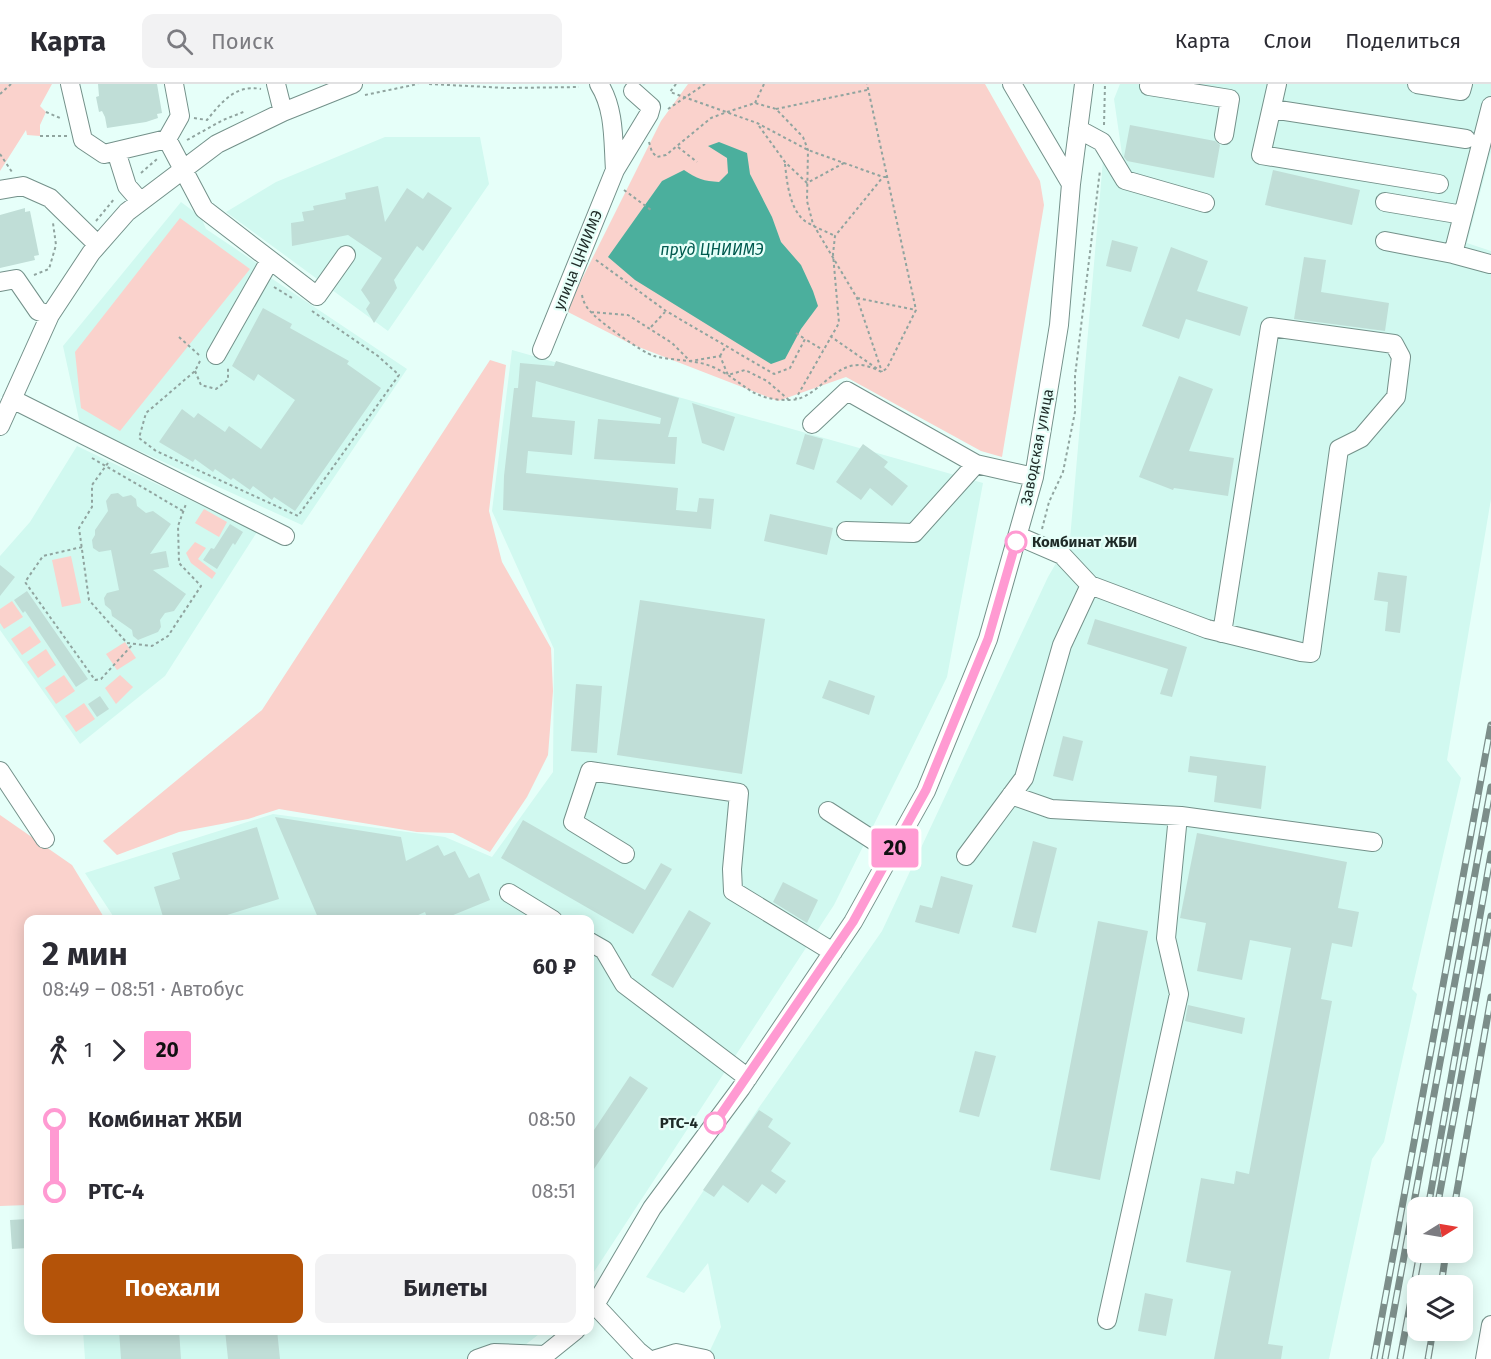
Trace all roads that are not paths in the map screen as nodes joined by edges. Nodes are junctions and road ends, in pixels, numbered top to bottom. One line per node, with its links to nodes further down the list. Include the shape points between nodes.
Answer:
1 (70, 84): 20 (street, via 83,140 104,154)
2 (174, 84): 18 (street, via 180,116)
3 (599, 84): 15 (street, улица ЦНИИМЭ, via 611,109)
4 (1012, 84): 23 (street)
5 (1084, 84): 16 (street, Заводская улица)
6 (1150, 84): 17 (street, via 1230,99)
7 (1277, 84): 14 (street)
8 (1417, 84): 9 (street, via 1461,91)
9 (1463, 84)
10 (635, 87): 15 (street); 22 (street, улица ЦНИИМЭ, via 651,106)
11 (355, 90): 12 (street)
12 (279, 98): 21 (street)
13 (1491, 106): 29 (street)
14 (1272, 109): 19 (street); 24 (street, via 1261,155)
15 (611, 125): 22 (street, улица ЦНИИМЭ)
16 (1078, 129): 23 (street, Заводская улица); 28 (street, via 1102,142 1125,180)
17 (1224, 135)
18 (167, 139): 20 (street); 21 (street)
19 (1466, 139)
20 (116, 151): 26 (street, via 127,186)
21 (181, 170): 26 (street); 34 (street, via 204,208)
22 (615, 170): 38 (street, улица ЦНИИМЭ)
23 (1071, 184): 44 (street, Заводская улица, via 1059,325)
24 (1438, 184)
25 (0, 190): 31 (street, via 23,186 50,198)
26 (140, 201): 31 (street)
27 (1385, 202): 29 (street)
28 (1205, 203)
29 (1463, 215): 32 (street)
30 (1385, 241): 32 (street)
31 (98, 245): 37 (street)
32 (1453, 254): 35 (street)
33 (346, 255): 34 (street, via 317,296)
34 (270, 260): 39 (street)
35 (1490, 264)
36 (9, 282): 37 (street, via 38,311)
37 (50, 315): 40 (street)
38 (542, 350)
39 (216, 355)
40 (12, 399): 41 (street); 46 (street, via 111,460 194,492)
41 (0, 424)
42 (812, 424): 43 (street, via 847,391)
43 (976, 464): 44 (street); 45 (street, via 914,533)
44 (1034, 477): 47 (street, Заводская улица)
45 (846, 531)
46 (285, 536)
47 (1018, 536): 48 (street, via 1062,555); 56 (street, Заводская улица, via 988,639 926,790)
48 (1090, 585): 49 (street); 51 (street, via 1062,645 1024,778)
49 (1222, 633): 49 (street, via 1270,327 1394,344 1401,357 1396,397 1361,438 1339,449 1311,653)
50 (0, 771): 54 (street)
51 (1011, 795): 53 (street, via 1051,809); 58 (street)
52 (828, 811): 56 (street)
53 (1178, 816): 55 (street); 66 (street, via 1166,938 1179,994)
54 (45, 839)
55 (1373, 842)
56 (893, 853): 62 (street, Заводская улица)
57 (625, 854): 62 (street, via 573,822 590,771 739,793 733,891)
58 (966, 856)
59 (509, 893): 60 (street)
60 (545, 915)
61 (594, 944): 63 (street, via 604,950 624,984)
62 (833, 952): 63 (street, Заводская улица)
63 (748, 1078): 64 (street, Заводская улица, via 652,1208)
64 (594, 1303)
65 (594, 1311): 71 (street, Заводская улица)
66 (1107, 1320)
67 (1491, 1325): 74 (street)
68 (570, 1335): 69 (street)
69 (543, 1357): 70 (street, via 494,1353)
70 (477, 1359)
71 (648, 1359)
72 (656, 1359): 73 (street, via 676,1353)
73 (705, 1359)
74 (1485, 1359)

